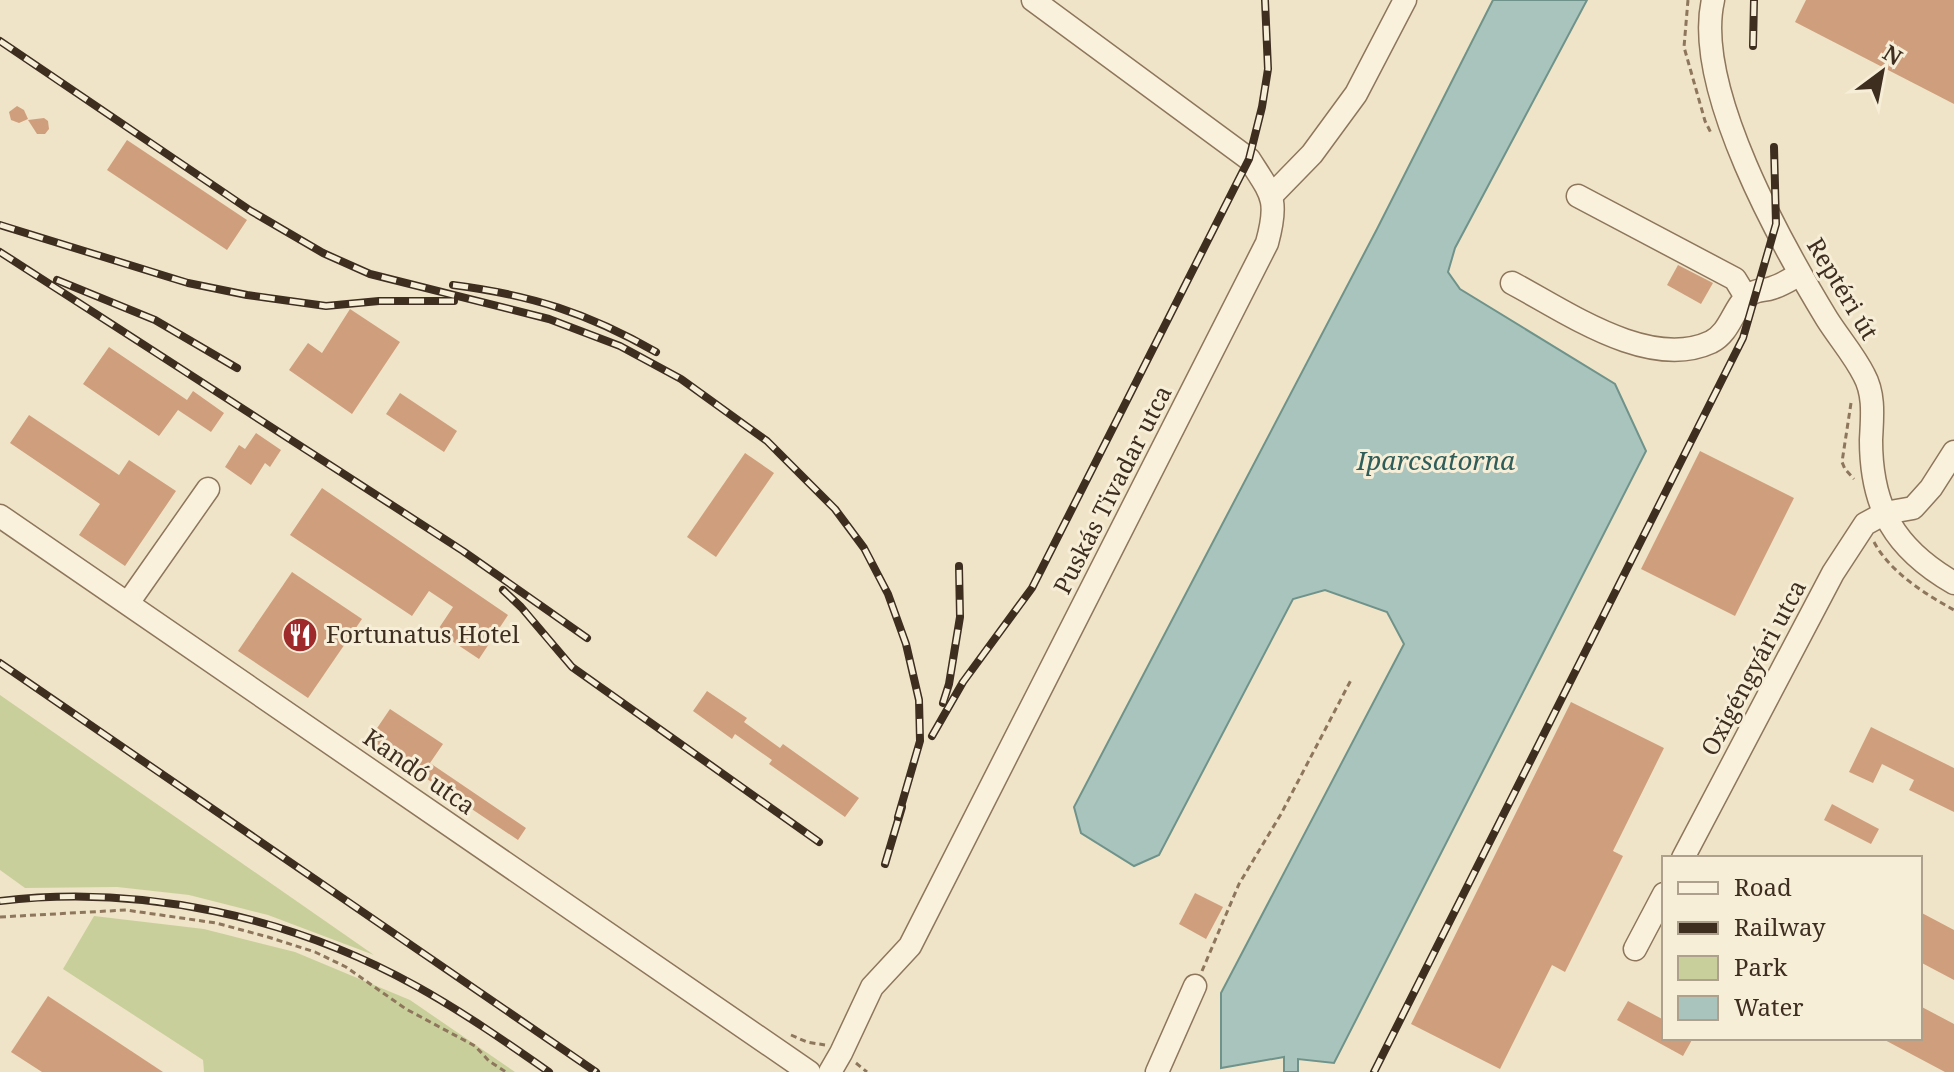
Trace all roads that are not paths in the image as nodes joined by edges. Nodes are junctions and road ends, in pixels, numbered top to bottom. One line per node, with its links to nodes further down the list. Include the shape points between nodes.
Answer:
1 (1033, 0): 4 (street, via 1249,159)
2 (1405, 0): 4 (street, via 1356,94 1312,154)
3 (1713, 0): 6 (street, Reptéri út, via 1713,68 1736,144)
4 (1272, 195): 20 (street, Puskás Tivadar utca, via 1275,215 1267,243 910,946 872,987)
5 (1578, 196): 8 (street, via 1735,279)
6 (1800, 274): 8 (street); 12 (street, Reptéri út, via 1865,375 1872,395)
7 (1512, 283): 8 (street, via 1613,336 1672,349 1711,342 1725,331)
8 (1746, 297)
9 (1954, 452): 12 (street, via 1913,508)
10 (208, 489): 14 (street)
11 (0, 516): 14 (street, Kandó utca)
12 (1875, 519): 13 (street, Reptéri út, via 1928,568); 15 (street, Oxigéngyári utca, via 1833,573)
13 (1954, 583)
14 (128, 603): 19 (street, Kandó utca)
15 (1684, 856)
16 (1662, 898): 17 (street)
17 (1635, 949)
18 (1195, 986): 21 (street)
19 (809, 1072)
20 (830, 1072)
21 (1157, 1072)

